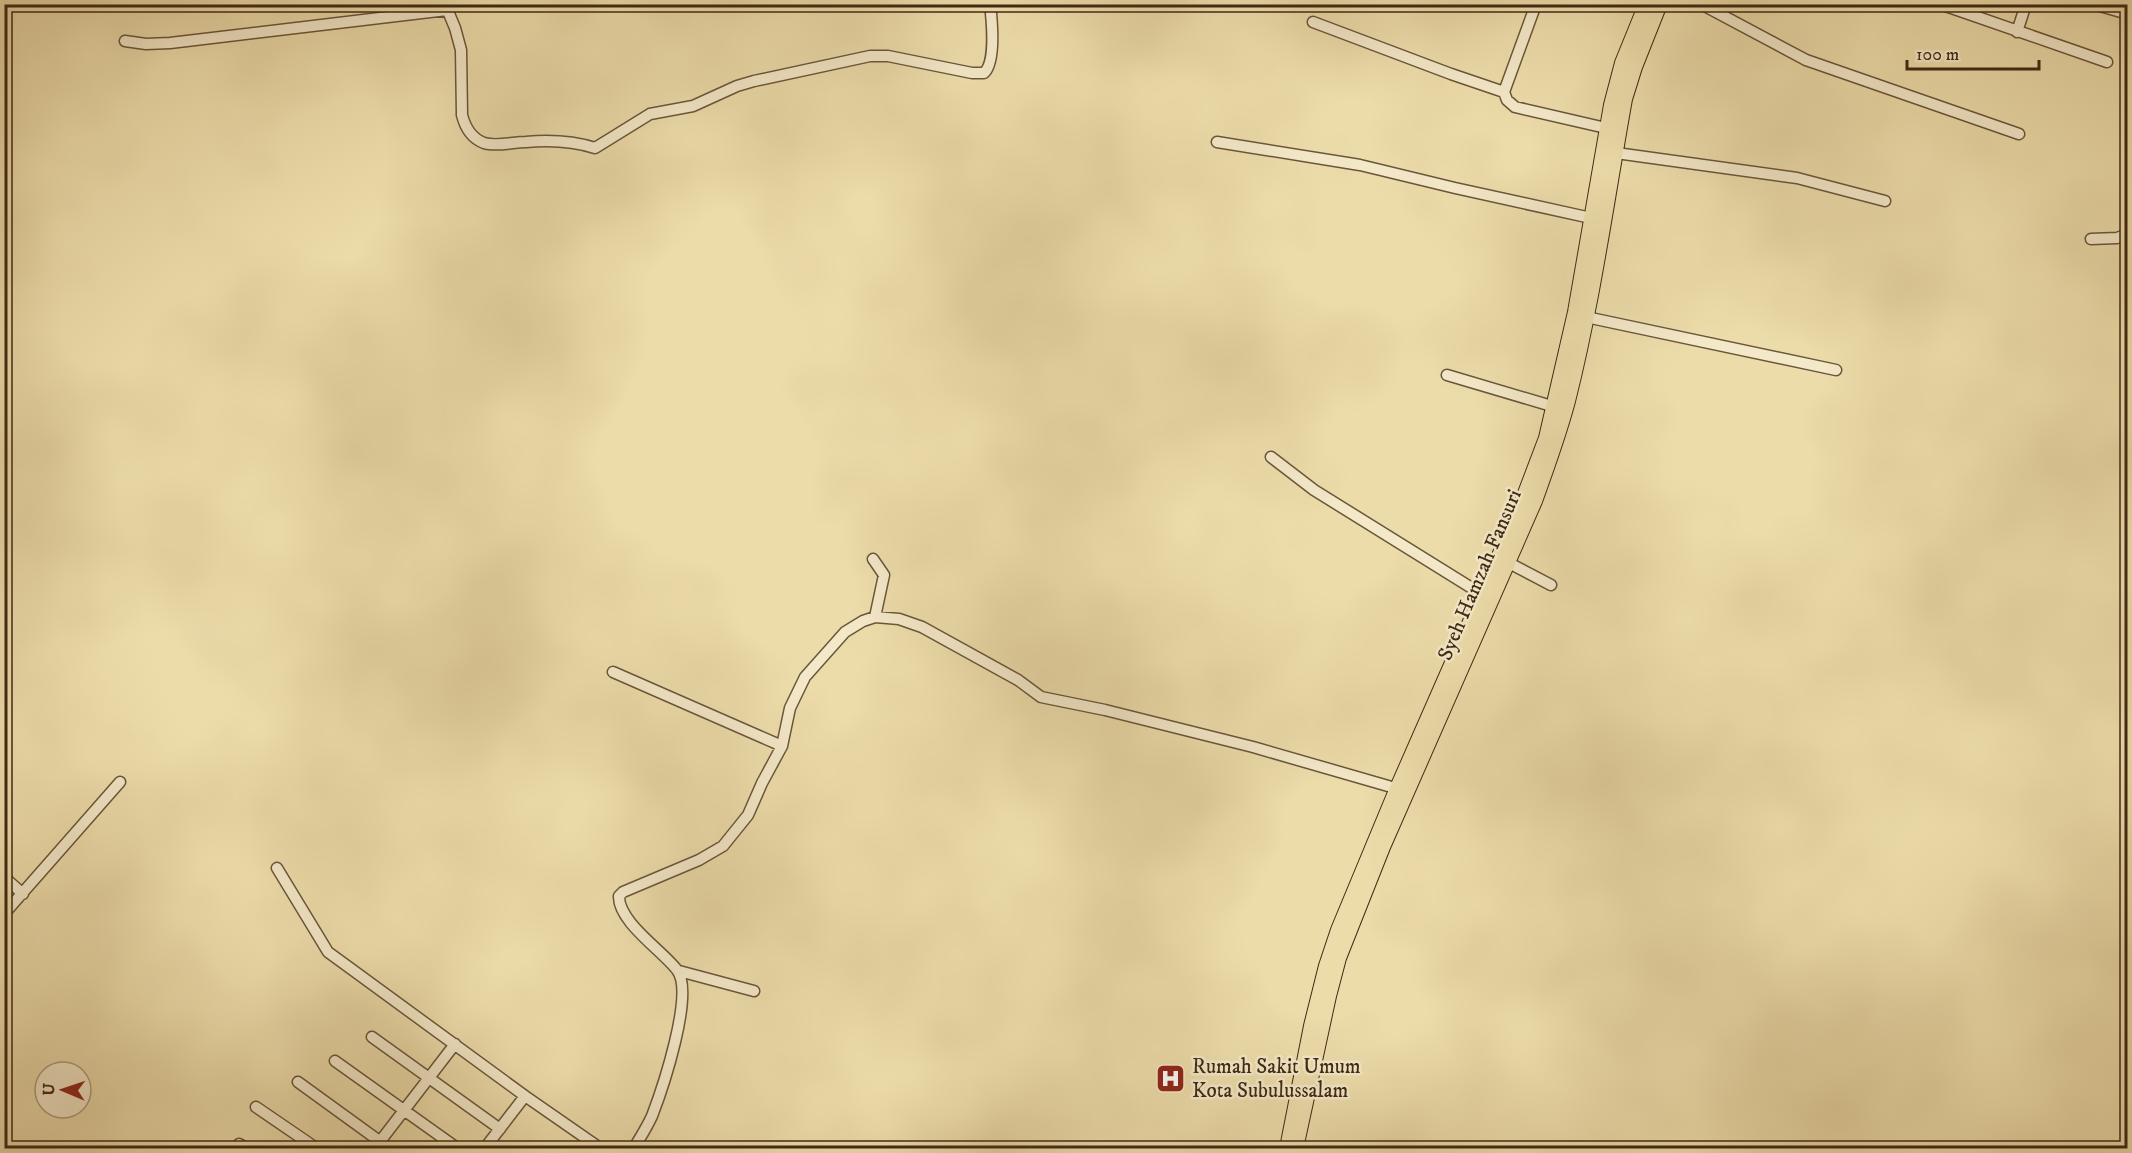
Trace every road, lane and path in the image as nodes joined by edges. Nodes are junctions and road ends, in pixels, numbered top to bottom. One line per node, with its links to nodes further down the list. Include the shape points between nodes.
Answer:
1 (990, 4): 9 (street, via 991,55 984,73 888,56 858,58 754,81 693,106 650,114 595,148 568,142 490,144 476,139 464,124 461,50)
2 (1536, 4): 16 (street)
3 (1646, 4): 17 (main road, Syeh Hamzah Fansuri, via 1622,63)
4 (1660, 4): 20 (main road, Syeh Hamzah Fansuri, via 1631,77)
5 (1701, 4): 18 (street, via 1806,60)
6 (1940, 4): 10 (street)
7 (2026, 4): 13 (street)
8 (2093, 4): 11 (street)
9 (446, 7): 14 (street, via 170,43)
10 (1966, 9): 13 (street)
11 (2127, 14)
12 (1313, 22): 16 (street)
13 (2018, 32): 15 (street)
14 (125, 41)
15 (2108, 62)
16 (1504, 92): 17 (street, via 1515,107)
17 (1606, 128): 20 (main road, Syeh Hamzah Fansuri)
18 (2019, 134)
19 (1217, 142): 22 (street, via 1360,165)
20 (1609, 152): 21 (street, via 1797,178); 22 (main road, Syeh Hamzah Fansuri); 25 (main road, Syeh Hamzah Fansuri)
21 (1885, 201)
22 (1591, 218): 28 (main road, Syeh Hamzah Fansuri)
23 (2127, 234): 24 (street)
24 (2091, 239)
25 (1586, 317): 26 (street); 28 (main road, Syeh Hamzah Fansuri)
26 (1836, 370)
27 (1447, 375): 29 (street)
28 (1566, 384): 29 (main road, Syeh Hamzah Fansuri); 32 (main road, Syeh Hamzah Fansuri, via 1556,442)
29 (1555, 407): 34 (main road, Syeh Hamzah Fansuri, via 1516,517)
30 (1271, 457): 34 (street, via 1314,490)
31 (873, 559): 35 (street, via 884,575)
32 (1509, 563): 33 (street); 39 (main road, Syeh Hamzah Fansuri)
33 (1551, 585)
34 (1482, 595): 39 (main road, Syeh Hamzah Fansuri)
35 (875, 617): 37 (street, via 845,632 805,677 790,708); 39 (street, via 899,619 922,627 1041,697 1253,747)
36 (613, 672): 37 (street)
37 (783, 746): 44 (street, via 748,815 723,846 619,896 624,913 634,926)
38 (120, 782): 42 (street)
39 (1402, 790): 46 (main road, Syeh Hamzah Fansuri, via 1338,930)
40 (277, 868): 48 (street, via 328,952)
41 (4, 877): 42 (street)
42 (24, 894): 43 (street)
43 (4, 914)
44 (679, 971): 45 (street); 61 (street, via 682,1008 670,1057 651,1119)
45 (754, 991)
46 (1324, 993): 62 (main road, Syeh Hamzah Fansuri, via 1309,1036); 63 (main road, Syeh Hamzah Fansuri)
47 (372, 1037): 50 (street)
48 (455, 1044): 50 (street); 52 (street)
49 (335, 1061): 54 (street)
50 (428, 1077): 54 (street); 55 (street)
51 (298, 1082): 56 (street)
52 (525, 1096): 55 (street); 60 (street)
53 (256, 1107): 57 (street)
54 (403, 1110): 56 (street); 58 (street)
55 (500, 1129): 59 (street)
56 (381, 1146)
57 (316, 1149)
58 (457, 1149)
59 (485, 1149)
60 (600, 1149)
61 (634, 1149)
62 (1287, 1149)
63 (1296, 1149)

